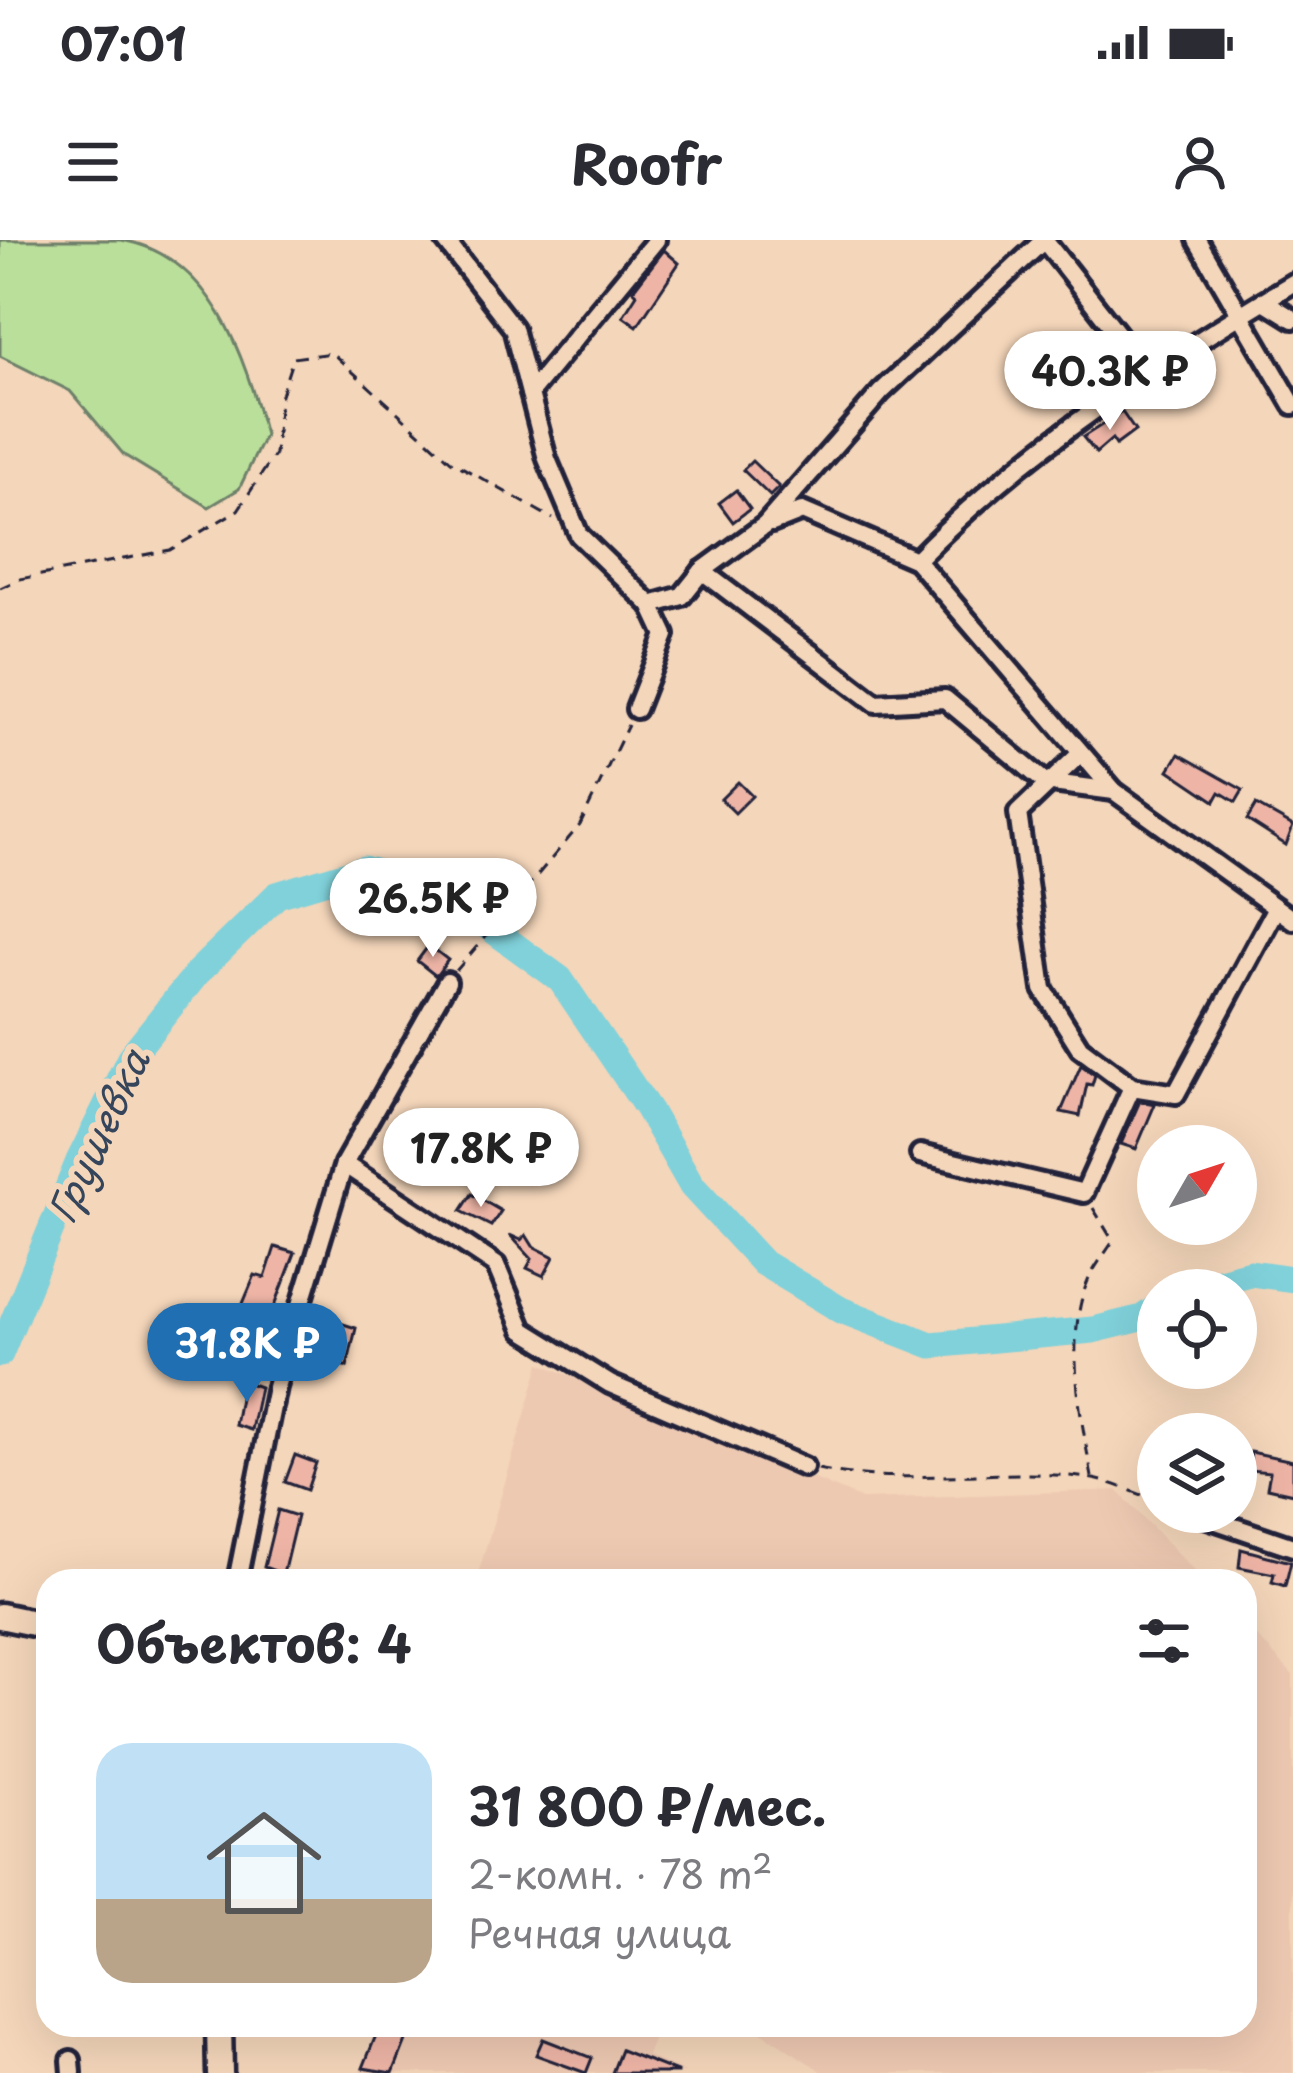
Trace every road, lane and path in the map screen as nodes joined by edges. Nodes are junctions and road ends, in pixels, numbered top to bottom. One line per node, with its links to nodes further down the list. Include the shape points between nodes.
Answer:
1 (445, 240): 10 (street, via 513,328)
2 (656, 240): 10 (street)
3 (1045, 240): 9 (street); 12 (street, via 881,392)
4 (1197, 240): 7 (street)
5 (1293, 283): 6 (street)
6 (1264, 301): 7 (street); 8 (street)
7 (1237, 314): 9 (street); 11 (street)
8 (1293, 319)
9 (1145, 370): 14 (street, via 972,502)
10 (530, 393): 13 (street)
11 (1293, 405)
12 (765, 525): 14 (street, via 802,511); 15 (street)
13 (579, 535): 16 (path, via 451,460 332,353 293,358 275,454 238,510 170,550); 17 (street)
14 (916, 560): 19 (street)
15 (702, 571): 17 (street, via 682,596); 20 (street, via 876,703 945,699)
16 (0, 588)
17 (651, 605): 18 (street, via 665,635)
18 (635, 709): 24 (path, via 580,825)
19 (1081, 753): 20 (street, via 1070,770); 21 (street)
20 (1045, 782): 21 (street); 25 (street, via 1018,813 1043,989 1080,1048)
21 (1114, 791): 22 (street)
22 (1276, 908): 23 (street); 25 (street, via 1176,1094)
23 (1293, 920)
24 (447, 982): 27 (street)
25 (1132, 1087): 28 (street)
26 (920, 1154): 28 (street)
27 (344, 1164): 29 (street, via 496,1265 523,1330 610,1384); 34 (street, via 276,1387)
28 (1084, 1193): 30 (path, via 1113,1241 1087,1282 1078,1350)
29 (805, 1467): 30 (path, via 860,1478)
30 (1092, 1478): 31 (path)
31 (1137, 1494)
32 (1254, 1533): 33 (street)
33 (1293, 1546)
34 (240, 1569)
35 (2, 1616): 36 (main road)
36 (36, 1623)
37 (219, 2037): 38 (main road)
38 (220, 2073)

